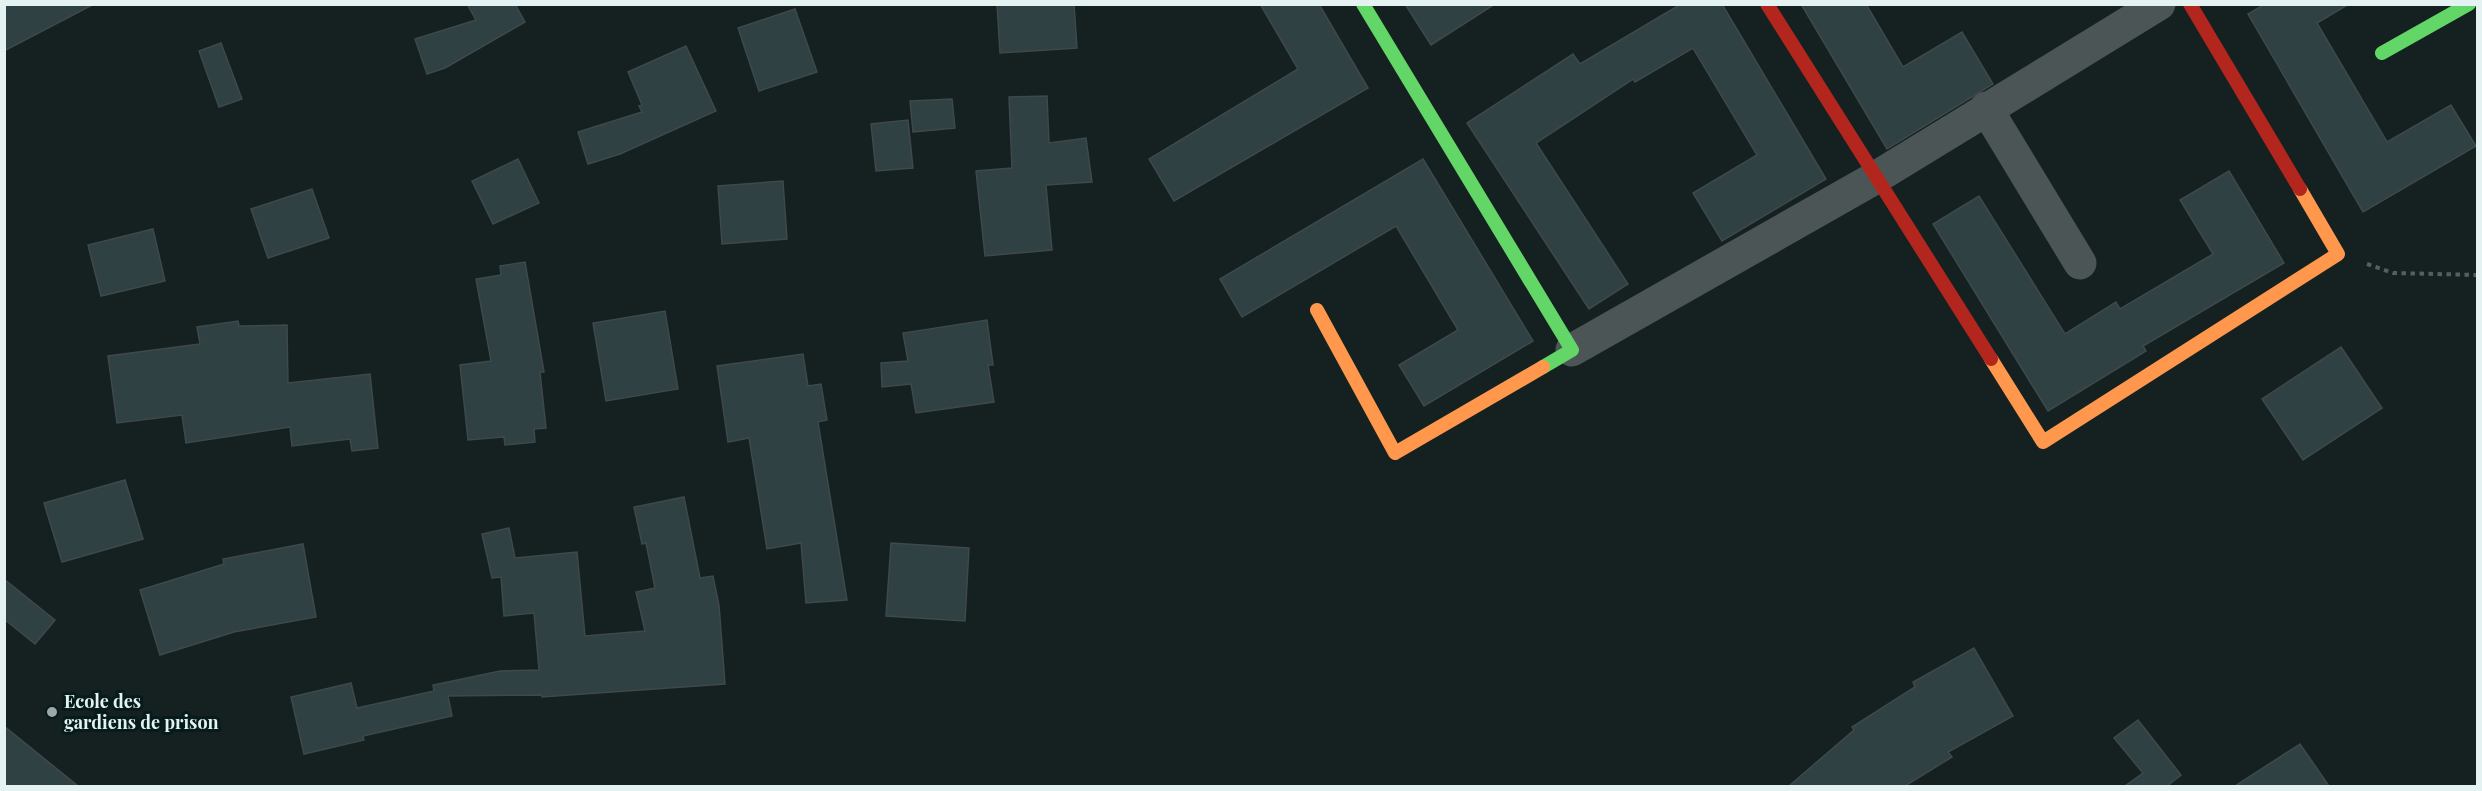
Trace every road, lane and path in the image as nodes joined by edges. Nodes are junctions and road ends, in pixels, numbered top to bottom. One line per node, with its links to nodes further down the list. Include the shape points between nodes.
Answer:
1 (1363, 4): 13 (street)
2 (1767, 4): 8 (street)
3 (2159, 4): 7 (street)
4 (2190, 4): 9 (street)
5 (2469, 4): 6 (street)
6 (2382, 53)
7 (1986, 108): 8 (street); 10 (street)
8 (1875, 178): 9 (street, via 2043,442); 13 (street)
9 (2338, 254): 11 (path, via 2393,273)
10 (2080, 263)
11 (2478, 275)
12 (1317, 310): 13 (street, via 1395,453)
13 (1572, 350)

